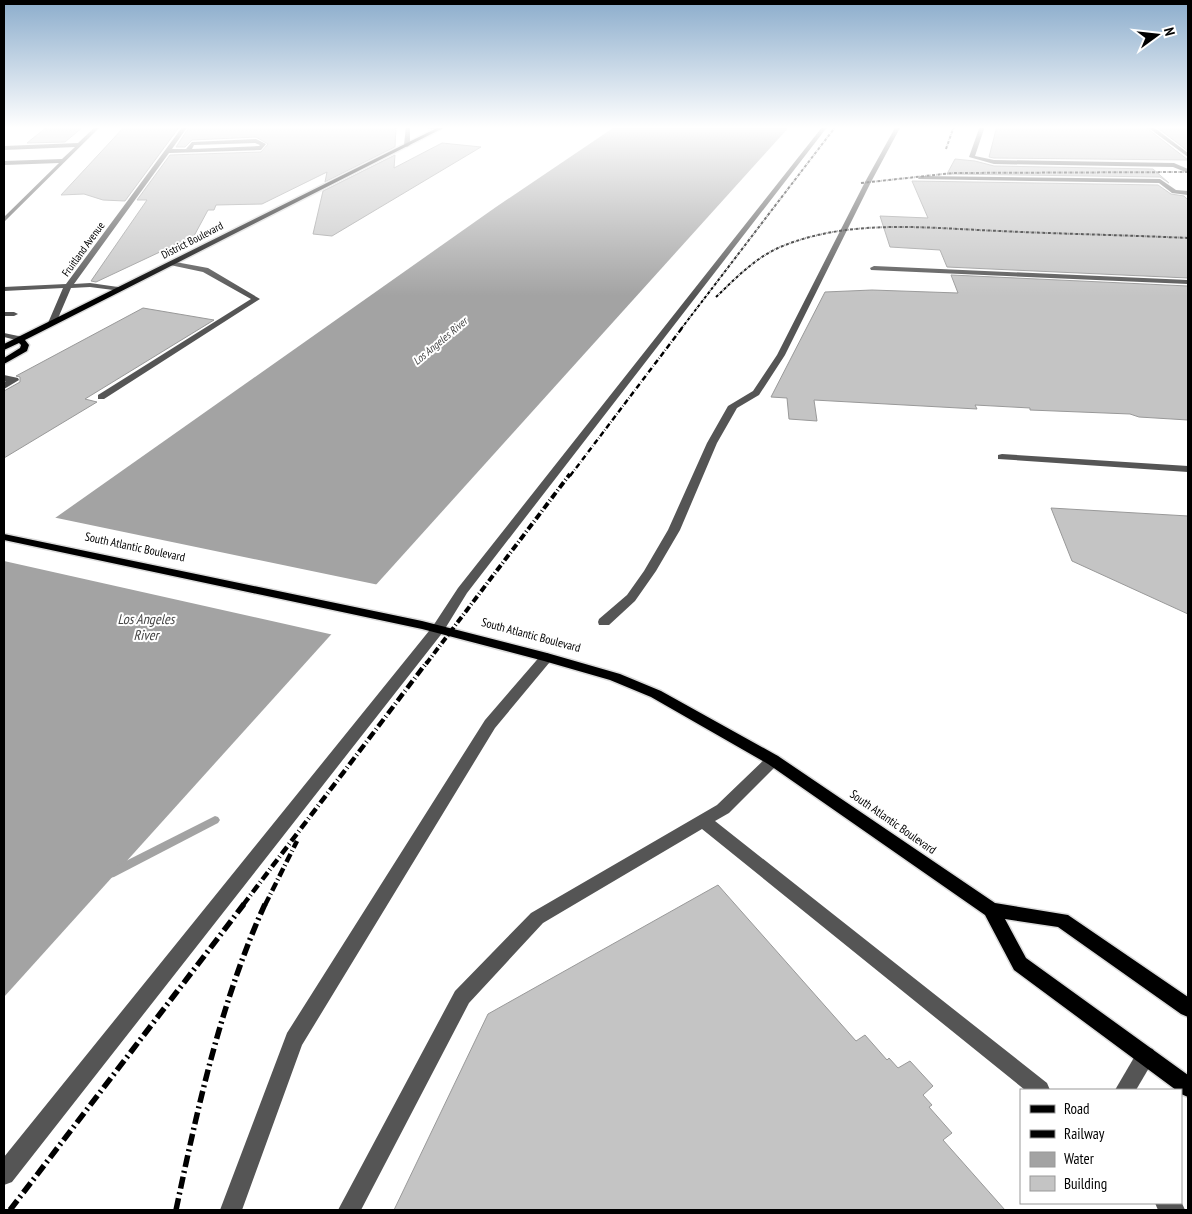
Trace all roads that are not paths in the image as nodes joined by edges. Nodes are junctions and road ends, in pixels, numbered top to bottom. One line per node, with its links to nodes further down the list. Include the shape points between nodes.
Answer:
1 (42, 183): 8 (street)
2 (145, 183): 14 (street, Fruitland Avenue)
3 (332, 183): 11 (main road, District Boulevard)
4 (782, 183): 31 (street, via 462,591)
5 (867, 183): 30 (street, via 782,355 756,393 733,406 712,443 674,530 650,572 631,598)
6 (1162, 183): 7 (street, via 1174,192)
7 (1188, 193)
8 (22, 203): 9 (street); 10 (street)
9 (4, 207)
10 (4, 220)
11 (173, 262): 16 (main road, District Boulevard); 26 (street, via 205,270 256,299)
12 (874, 268): 13 (street)
13 (1188, 282)
14 (68, 286): 15 (street); 16 (street); 19 (street, Fruitland Avenue)
15 (4, 289)
16 (118, 289): 19 (main road, District Boulevard)
17 (4, 314): 18 (street)
18 (14, 314)
19 (52, 323): 21 (main road, District Boulevard)
20 (4, 335): 21 (street)
21 (20, 339): 22 (main road, District Boulevard); 23 (main road, via 24,349)
22 (4, 347)
23 (4, 361)
24 (4, 378): 25 (street, via 15,380)
25 (4, 386)
26 (101, 397)
27 (1002, 457): 28 (street)
28 (1188, 469)
29 (4, 537): 31 (main road, South Atlantic Boulevard)
30 (604, 622)
31 (438, 629): 32 (main road, South Atlantic Boulevard); 41 (street)
32 (548, 656): 33 (main road, South Atlantic Boulevard, via 656,694); 42 (street, via 490,724 294,1040)
33 (773, 760): 34 (street, via 723,809); 35 (main road, South Atlantic Boulevard)
34 (705, 822): 39 (street); 43 (street, via 537,918 462,997)
35 (991, 910): 36 (main road, South Atlantic Boulevard, via 1062,920); 37 (main road, South Atlantic Boulevard, via 1020,964)
36 (1188, 1008)
37 (1146, 1056): 38 (main road, South Atlantic Boulevard); 40 (street)
38 (1188, 1087)
39 (1039, 1089)
40 (1126, 1089)
41 (4, 1174)
42 (231, 1210)
43 (349, 1210)

